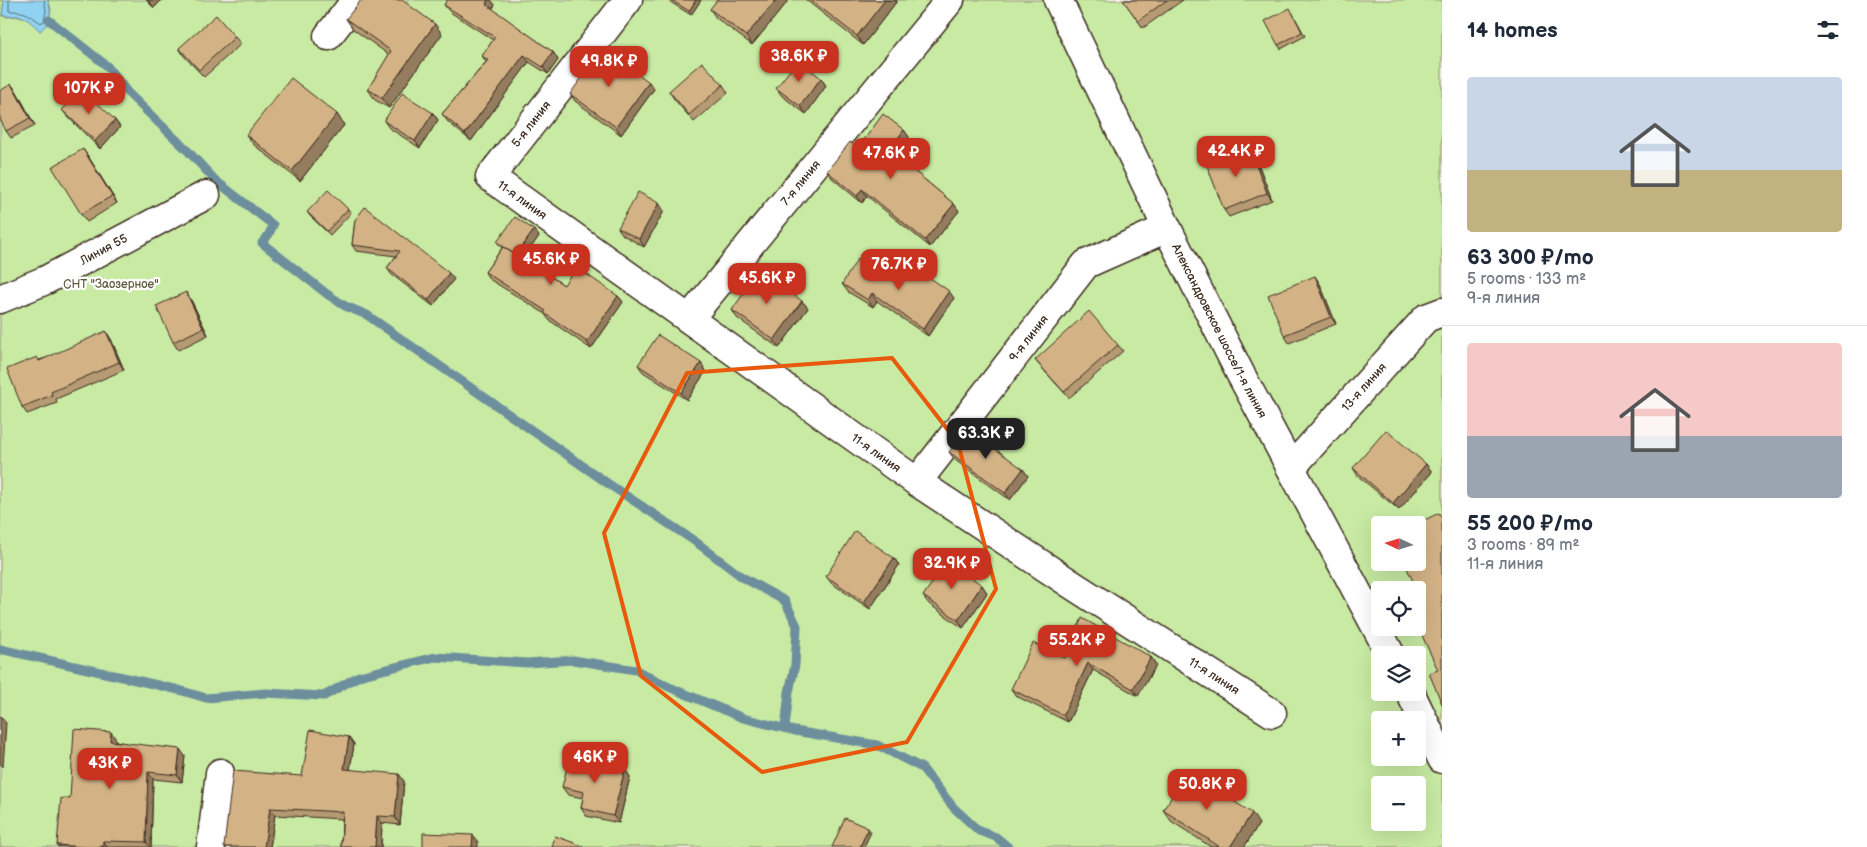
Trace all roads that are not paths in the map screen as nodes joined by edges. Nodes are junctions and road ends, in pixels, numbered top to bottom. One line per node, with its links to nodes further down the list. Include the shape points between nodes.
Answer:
1 (356, 0): 5 (street)
2 (628, 0): 6 (street, 5-я линия)
3 (950, 0): 11 (street, 7-я линия)
4 (1058, 0): 8 (street, Александровское шоссе/1-я линия)
5 (328, 36)
6 (490, 177): 11 (street, 11-я линия)
7 (206, 195): 9 (street, Линия 55, via 46,280)
8 (1167, 228): 12 (street, Александровское шоссе/1-я линия); 13 (street, 9-я линия, via 1086,264)
9 (0, 299)
10 (1442, 312): 12 (street, 13-я линия, via 1426,318)
11 (689, 319): 13 (street, 11-я линия)
12 (1291, 468): 14 (street, Александровское шоссе/1-я линия)
13 (917, 482): 16 (street, 11-я линия)
14 (1386, 646)
15 (1414, 701): 17 (street)
16 (1272, 713)
17 (1442, 759)
18 (220, 773): 19 (street)
19 (211, 847)

